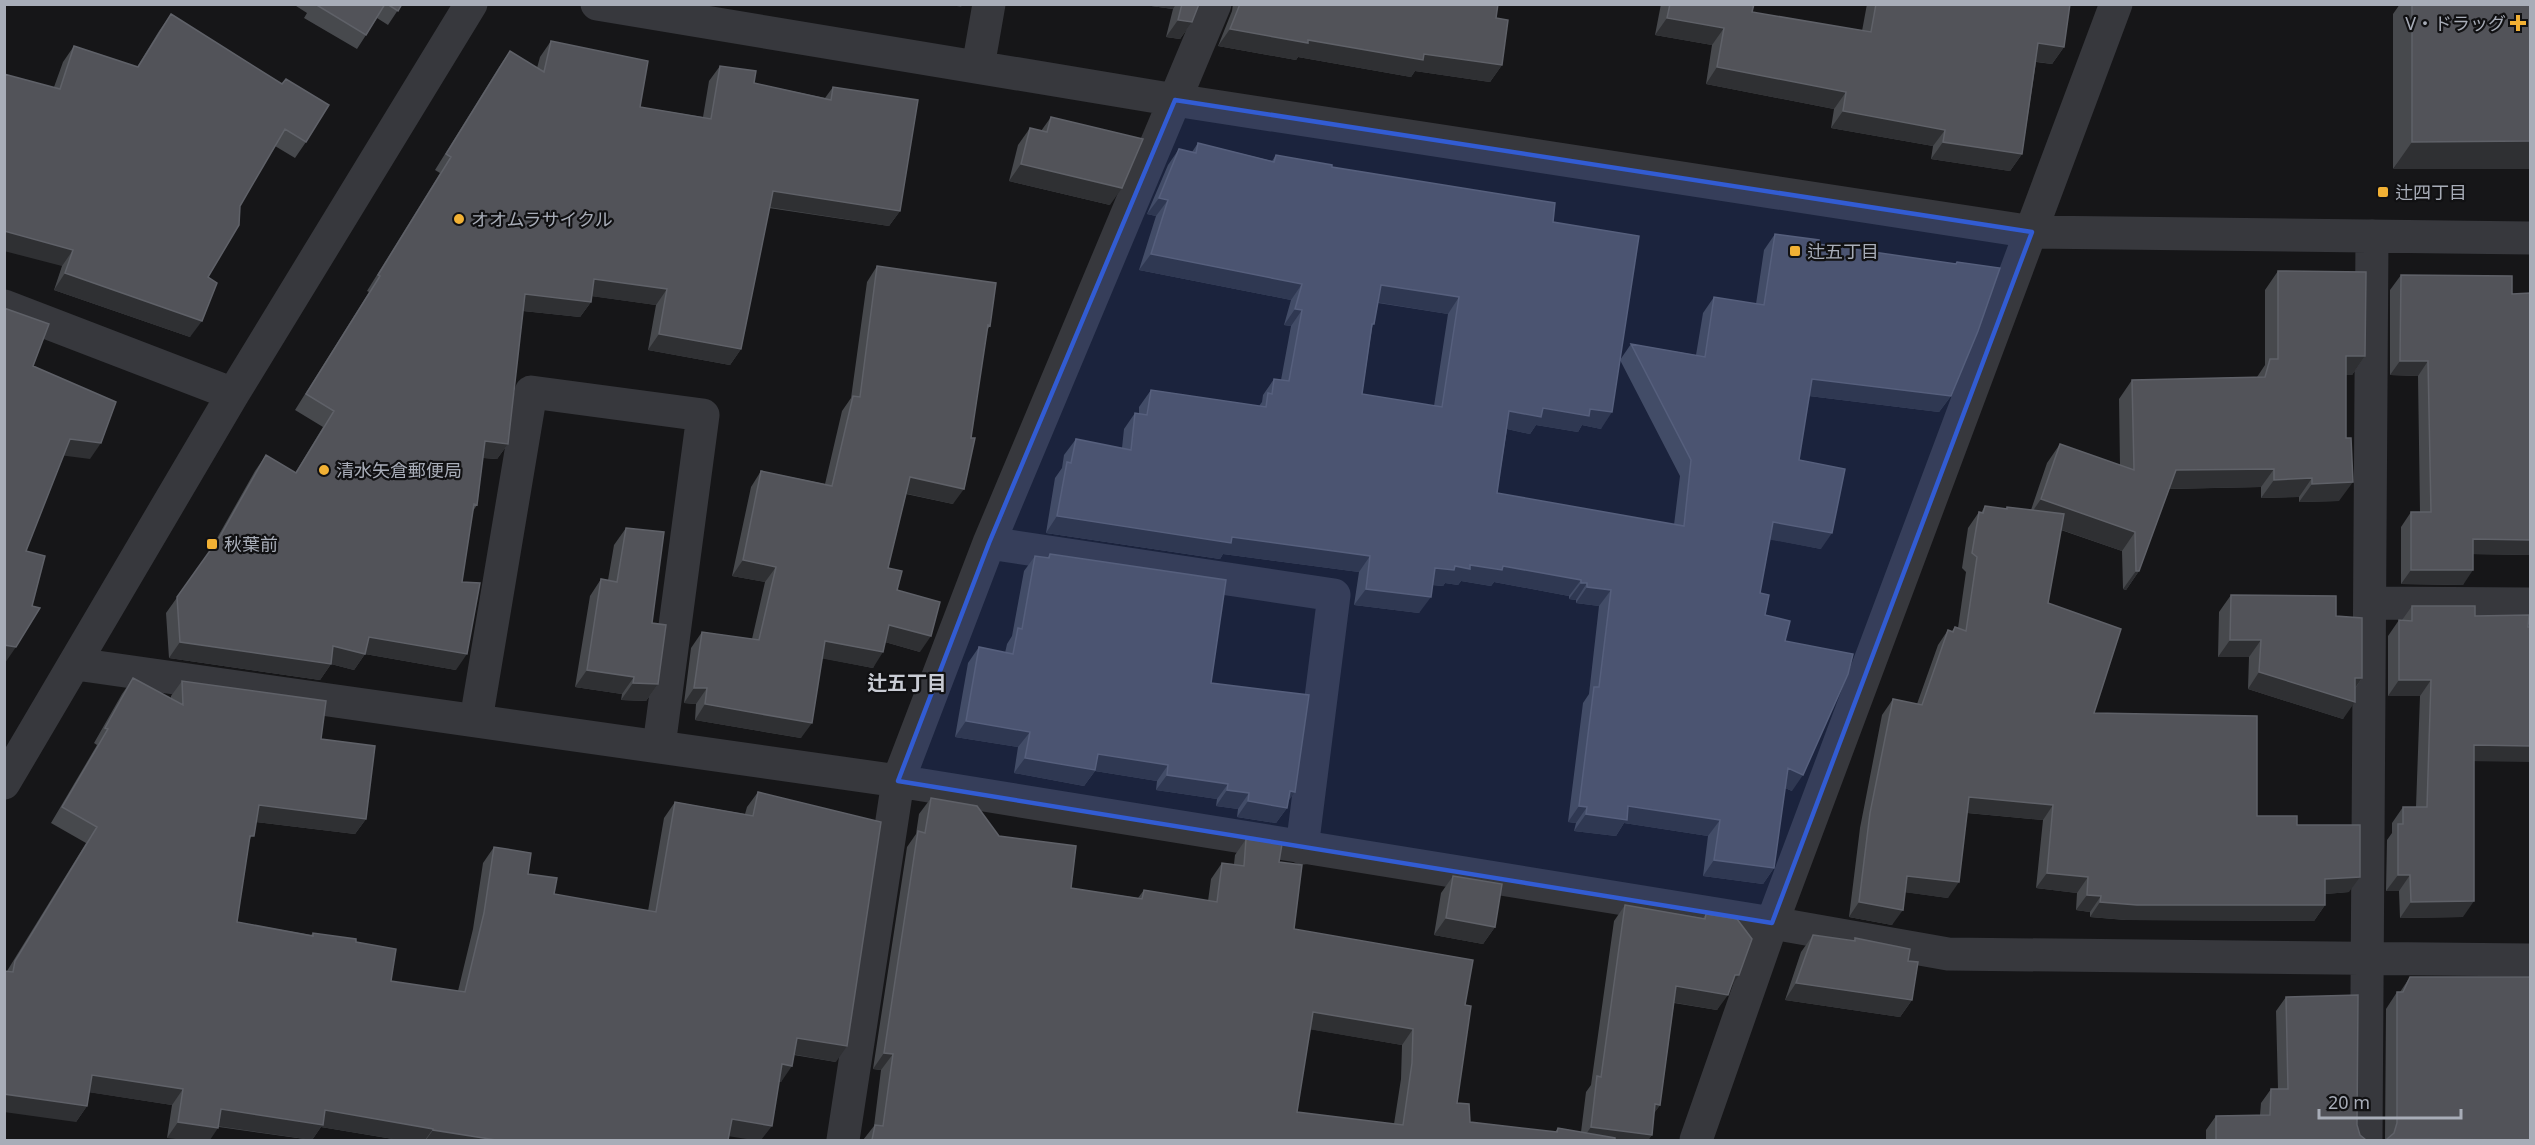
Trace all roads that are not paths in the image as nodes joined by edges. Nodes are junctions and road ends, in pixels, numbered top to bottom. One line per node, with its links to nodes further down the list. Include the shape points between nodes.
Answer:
1 (471, 4): 12 (street)
2 (597, 4): 6 (street)
3 (989, 4): 6 (street)
4 (1215, 4): 7 (street)
5 (2116, 4): 8 (street)
6 (978, 67): 7 (street)
7 (1174, 100): 8 (street); 13 (street)
8 (2032, 231): 9 (street); 22 (street)
9 (2372, 236): 10 (street); 14 (street)
10 (2530, 238)
11 (4, 306): 12 (street)
12 (233, 394): 16 (street)
13 (989, 543): 19 (street); 21 (street, via 1334,595)
14 (2371, 603): 15 (street); 23 (street)
15 (2530, 604)
16 (76, 664): 17 (street); 20 (street)
17 (476, 720): 18 (street); 18 (street, via 531,392 703,415)
18 (659, 746): 19 (street)
19 (898, 781): 21 (street); 25 (street)
20 (4, 783)
21 (1302, 848): 22 (street)
22 (1772, 923): 23 (street, via 1948,954); 26 (street)
23 (2367, 959): 24 (street); 27 (street)
24 (2530, 960)
25 (843, 1140)
26 (1696, 1140)
27 (2366, 1140)

